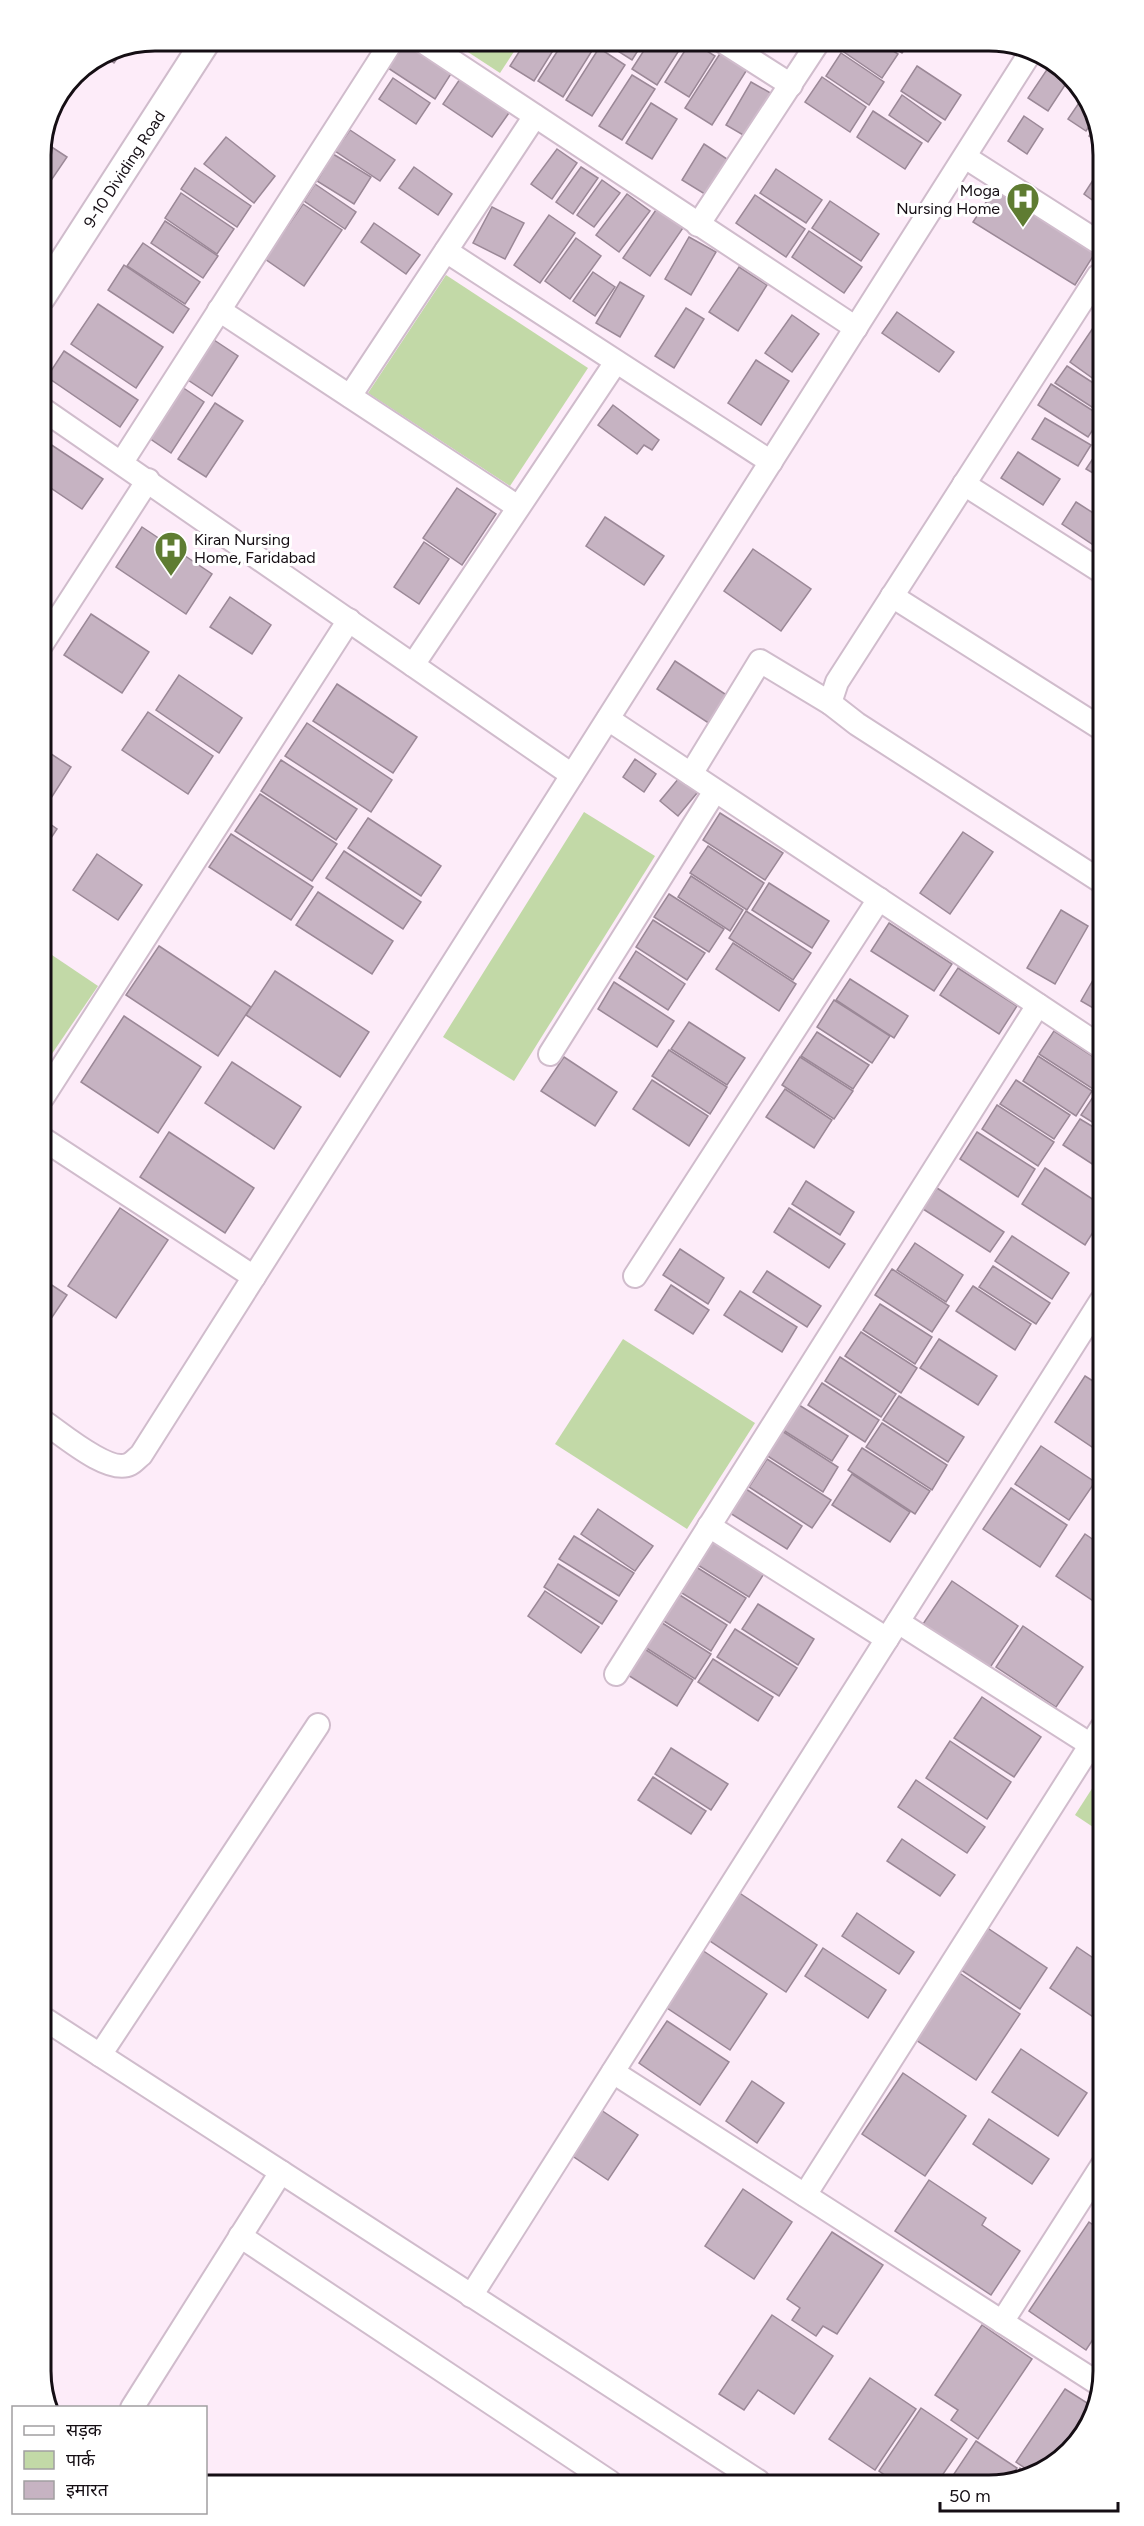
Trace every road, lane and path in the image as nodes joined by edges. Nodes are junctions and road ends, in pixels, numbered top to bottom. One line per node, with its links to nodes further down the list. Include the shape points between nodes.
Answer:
1 (199, 51): 13 (street, 9-10 Dividing Road)
2 (386, 51): 15 (street)
3 (437, 51): 8 (street)
4 (738, 51): 7 (street)
5 (812, 51): 7 (street)
6 (1026, 59): 9 (street)
7 (791, 84): 10 (street)
8 (535, 116): 10 (street); 12 (street)
9 (965, 157): 11 (street); 16 (street)
10 (698, 225): 16 (street)
11 (1093, 239)
12 (446, 251): 17 (street); 18 (street)
13 (51, 281)
14 (1093, 284): 23 (street)
15 (219, 310): 18 (street); 20 (street)
16 (856, 328): 21 (street)
17 (616, 362): 21 (street); 24 (street)
18 (350, 396): 24 (street)
19 (51, 415): 20 (street)
20 (122, 462): 22 (street)
21 (771, 462): 31 (street)
22 (148, 480): 27 (street); 28 (street)
23 (964, 484): 25 (street); 26 (street)
24 (518, 507): 29 (street)
25 (1093, 566)
26 (892, 596): 30 (street, via 837,682); 32 (street)
27 (349, 620): 29 (street); 41 (street)
28 (51, 630)
29 (413, 665): 34 (street)
30 (830, 703): 33 (street, via 760,661); 36 (street)
31 (608, 719): 33 (street); 34 (street)
32 (1093, 723)
33 (691, 774): 35 (street)
34 (572, 775): 44 (street)
35 (715, 791): 37 (street); 40 (street)
36 (1093, 876)
37 (879, 899): 38 (street); 43 (street)
38 (1038, 1005): 39 (street); 47 (street)
39 (1093, 1041)
40 (550, 1054)
41 (51, 1086)
42 (51, 1144): 44 (street)
43 (635, 1276)
44 (254, 1277): 46 (street, via 141,1455 130,1464 117,1466 102,1461)
45 (1093, 1314): 48 (street)
46 (51, 1427)
47 (709, 1526): 48 (street); 49 (street)
48 (893, 1630): 51 (street); 55 (street)
49 (616, 1674)
50 (318, 1725): 54 (street)
51 (1093, 1734)
52 (1093, 1741): 58 (street)
53 (51, 2023): 54 (street)
54 (100, 2055): 56 (street)
55 (613, 2072): 58 (street); 60 (street)
56 (281, 2172): 59 (street); 60 (street)
57 (1093, 2180): 61 (street)
58 (805, 2195): 61 (street)
59 (240, 2236): 63 (street); 64 (street)
60 (471, 2296): 65 (street)
61 (1002, 2322): 62 (street)
62 (1092, 2380)
63 (133, 2406)
64 (599, 2475)
65 (749, 2475)

